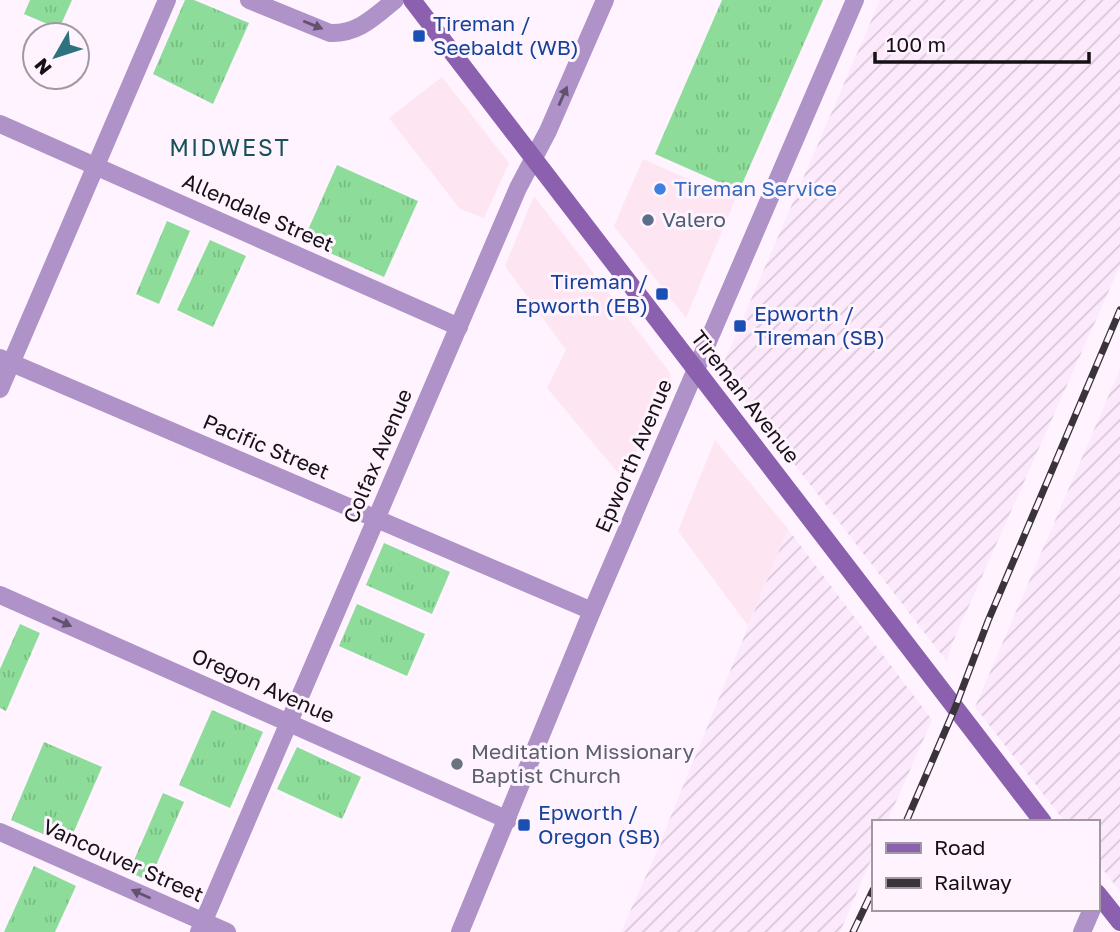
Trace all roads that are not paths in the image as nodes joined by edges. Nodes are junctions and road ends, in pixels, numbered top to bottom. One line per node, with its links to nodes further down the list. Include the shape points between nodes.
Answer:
1 (167, 0): 9 (street)
2 (249, 0): 3 (street, one-way to 3, via 330,33 355,30)
3 (395, 0)
4 (412, 0): 8 (street, Tireman Avenue)
5 (605, 0): 8 (street, Colfax Avenue, one-way to 5)
6 (855, 0): 12 (street, Epworth Avenue)
7 (0, 124): 9 (street, Allendale Street)
8 (534, 158): 10 (street, Colfax Avenue); 12 (street, Tireman Avenue)
9 (95, 167): 10 (street, Allendale Street); 11 (street)
10 (458, 327): 14 (street, Colfax Avenue)
11 (6, 361): 13 (street); 14 (street, Pacific Street)
12 (696, 370): 16 (street, Epworth Avenue); 19 (street, Tireman Avenue)
13 (0, 389)
14 (376, 519): 16 (street, Pacific Street); 17 (street, Colfax Avenue)
15 (0, 595): 17 (street, Oregon Avenue, one-way to 17)
16 (592, 611): 18 (street, Epworth Avenue)
17 (289, 722): 18 (street, Oregon Avenue); 24 (street, Colfax Avenue)
18 (508, 820): 26 (street, Epworth Avenue)
19 (1041, 820)
20 (0, 832): 24 (street, Vancouver Street, one-way to 20)
21 (1099, 895): 23 (street)
22 (1091, 911): 27 (street)
23 (1120, 922)
24 (201, 927): 25 (street, Vancouver Street)
25 (227, 932)
26 (460, 932)
27 (1082, 932)

